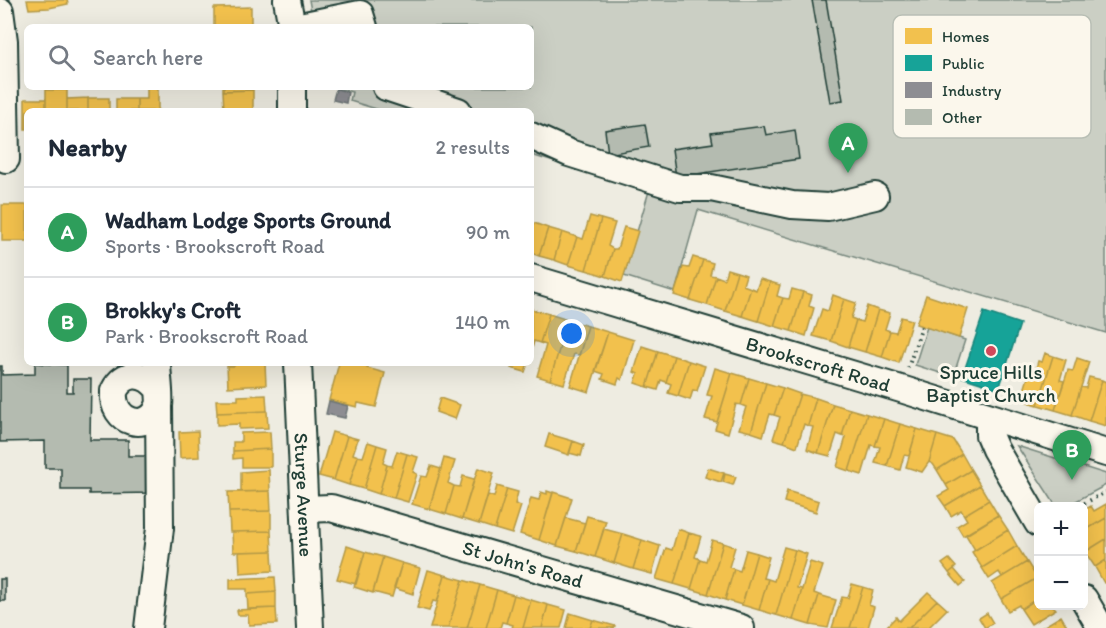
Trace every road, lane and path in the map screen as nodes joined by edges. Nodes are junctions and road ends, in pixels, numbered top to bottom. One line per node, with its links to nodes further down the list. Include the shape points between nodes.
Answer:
1 (287, 0): 3 (street)
2 (0, 10): 11 (street)
3 (293, 24)
4 (309, 24): 5 (street, via 360,14)
5 (363, 24)
6 (292, 90): 8 (street)
7 (395, 90): 9 (street)
8 (292, 108)
9 (449, 108)
10 (534, 137): 12 (street, via 569,153 680,188 711,188 792,205 828,207)
11 (11, 159)
12 (875, 196)
13 (534, 279): 17 (street, Brookscroft Road)
14 (922, 326): 17 (path)
15 (298, 366): 22 (street, Sturge Avenue)
16 (158, 385): 25 (street, via 160,528)
17 (901, 389): 18 (street, Brookscroft Road)
18 (989, 417): 19 (street, Brookscroft Road); 23 (street, via 995,449)
19 (1106, 453)
20 (1106, 492): 21 (path)
21 (1088, 502)
22 (305, 508): 26 (street, Sturge Avenue); 27 (street, St John's Road, via 331,508)
23 (1034, 516)
24 (1088, 607): 28 (street)
25 (148, 628)
26 (310, 628)
27 (741, 628)
28 (1101, 628)

